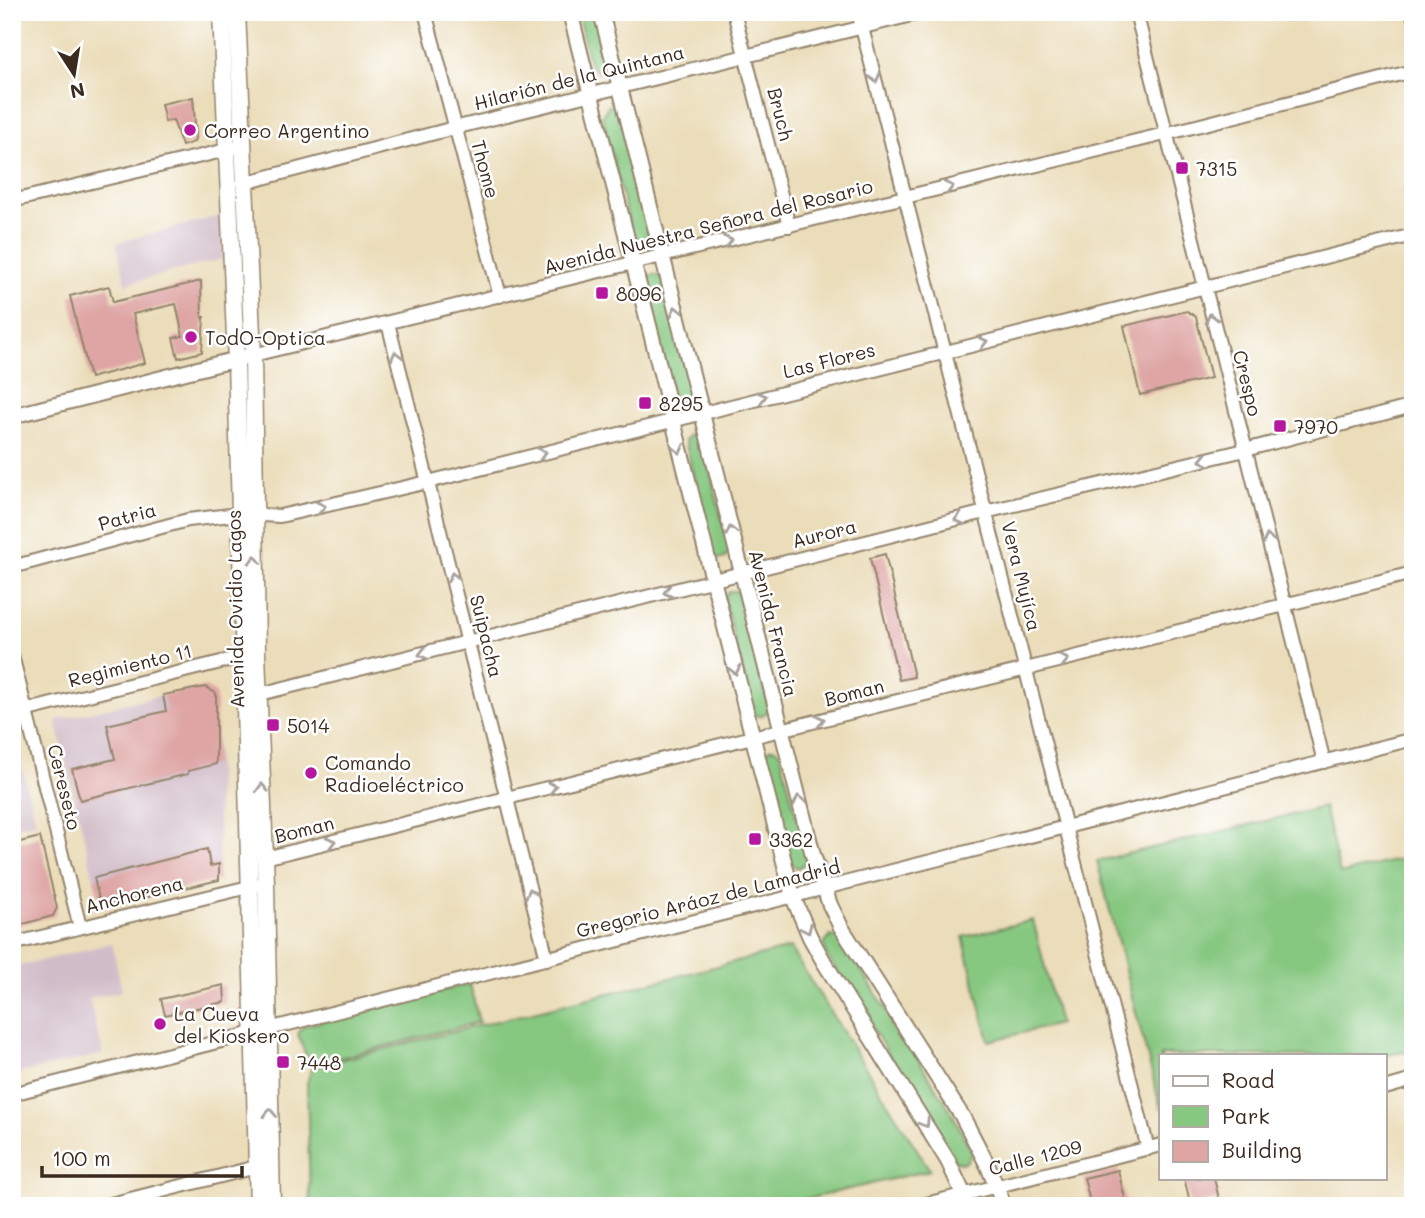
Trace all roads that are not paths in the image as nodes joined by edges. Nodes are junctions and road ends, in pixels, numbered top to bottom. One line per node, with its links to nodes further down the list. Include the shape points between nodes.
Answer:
1 (221, 12): 17 (main road, Avenida Ovidio Lagos)
2 (237, 12): 17 (main road, Avenida Ovidio Lagos)
3 (425, 12): 15 (street, Thome)
4 (570, 12): 14 (street)
5 (600, 12): 13 (street, Avenida Francia)
6 (734, 12): 11 (street, Bruch)
7 (858, 12): 10 (street, Vera Mujíca)
8 (925, 12): 10 (street, Hilarión de la Quintana)
9 (1136, 12): 16 (street, Crespo)
10 (862, 28): 11 (street, Hilarión de la Quintana); 19 (street, Vera Mujíca, one-way to 19)
11 (746, 56): 13 (street, Hilarión de la Quintana); 21 (street, Bruch)
12 (1413, 71): 16 (street, Avenida Nuestra Señora del Rosario)
13 (620, 88): 14 (street, Hilarión de la Quintana); 23 (street, Avenida Francia)
14 (591, 94): 15 (street, Hilarión de la Quintana); 24 (street)
15 (454, 128): 18 (street, Hilarión de la Quintana); 26 (street, Thome)
16 (1165, 134): 19 (street, Avenida Nuestra Señora del Rosario, one-way to 16); 25 (street, Crespo)
17 (235, 148): 18 (main road, Avenida Ovidio Lagos); 20 (street); 30 (main road, Avenida Ovidio Lagos)
18 (244, 183): 29 (main road, Avenida Ovidio Lagos)
19 (906, 197): 21 (street, Avenida Nuestra Señora del Rosario); 28 (street, Vera Mujíca)
20 (12, 201)
21 (789, 226): 23 (street, Avenida Nuestra Señora del Rosario, one-way to 21)
22 (1413, 235): 25 (street, Las Flores)
23 (662, 257): 24 (street, Avenida Nuestra Señora del Rosario); 32 (street, Avenida Francia, one-way to 23)
24 (633, 264): 26 (street, Avenida Nuestra Señora del Rosario); 34 (street)
25 (1203, 288): 28 (street, Las Flores, one-way to 25); 35 (street, Crespo, one-way to 25)
26 (500, 296): 27 (street, Avenida Nuestra Señora del Rosario)
27 (388, 323): 29 (street, Avenida Nuestra Señora del Rosario); 36 (street, Suipacha, one-way to 27)
28 (944, 351): 32 (street, Las Flores, one-way to 28); 37 (street, Vera Mujíca)
29 (253, 355): 30 (street, Avenida Nuestra Señora del Rosario); 38 (main road, Avenida Ovidio Lagos)
30 (236, 359): 33 (street, Avenida Nuestra Señora del Rosario); 38 (main road, Avenida Ovidio Lagos)
31 (1413, 406): 35 (street, Aurora)
32 (702, 412): 34 (street, Las Flores); 40 (street, Avenida Francia, one-way to 32)
33 (12, 416)
34 (672, 420): 36 (street, Las Flores, one-way to 34); 42 (street, one-way to 42)
35 (1245, 450): 37 (street, Aurora, one-way to 37); 43 (street, Crespo, one-way to 35)
36 (428, 482): 38 (street, Las Flores, one-way to 36, via 280,516); 44 (street, Suipacha, one-way to 36)
37 (985, 512): 40 (street, Aurora, one-way to 40); 47 (street, Vera Mujíca)
38 (246, 514): 39 (street, Patria, via 188,520); 45 (main road, Avenida Ovidio Lagos)
39 (12, 567)
40 (742, 573): 42 (street, Aurora); 51 (street, Avenida Francia)
41 (1413, 573): 43 (street, Boman)
42 (712, 581): 44 (street, Aurora, one-way to 44); 52 (street, one-way to 52)
43 (1285, 605): 47 (street, Boman, one-way to 43); 54 (street, Crespo)
44 (469, 642): 48 (street, Aurora, one-way to 48); 55 (street, Suipacha)
45 (250, 655): 48 (main road, Avenida Ovidio Lagos); 49 (street, Regimiento 11)
46 (12, 656): 49 (street, Cereseto)
47 (1026, 669): 51 (street, Boman, one-way to 47); 56 (street, Vera Mujíca)
48 (251, 696): 57 (main road, Avenida Ovidio Lagos, one-way to 48); 58 (main road, Avenida Ovidio Lagos)
49 (26, 710): 50 (street, Regimiento 11); 61 (street, Cereseto)
50 (12, 714)
51 (782, 730): 52 (street, Boman); 59 (street, Avenida Francia, one-way to 51)
52 (752, 737): 55 (street, Boman, one-way to 52); 60 (street)
53 (1413, 739): 54 (street, Gregorio Aráoz de Lamadrid)
54 (1324, 762): 56 (street, Gregorio Aráoz de Lamadrid)
55 (508, 798): 57 (street, Boman, one-way to 55); 63 (street, Suipacha, one-way to 55)
56 (1066, 827): 59 (street, Gregorio Aráoz de Lamadrid); 68 (street, Vera Mujíca)
57 (265, 858): 58 (main road, Avenida Ovidio Lagos)
58 (257, 885): 61 (street, Anchorena); 64 (main road, Avenida Ovidio Lagos)
59 (824, 889): 60 (street, Gregorio Aráoz de Lamadrid); 70 (street, Avenida Francia, via 841,927 962,1116)
60 (793, 897): 63 (street, Gregorio Aráoz de Lamadrid); 71 (street, one-way to 71, via 824,962 927,1126)
61 (80, 927): 62 (street, Anchorena)
62 (12, 944)
63 (548, 959): 64 (street, Gregorio Aráoz de Lamadrid)
64 (261, 1031): 67 (street, Gregorio Aráoz de Lamadrid); 69 (main road, Avenida Ovidio Lagos)
65 (1413, 1080): 66 (street)
66 (1386, 1088)
67 (12, 1094)
68 (1155, 1147): 70 (street, Calle 1209)
69 (264, 1165): 72 (street); 73 (main road, Avenida Ovidio Lagos); 74 (main road, Avenida Ovidio Lagos)
70 (997, 1187): 71 (street, Calle 1209); 76 (street, Avenida Francia)
71 (967, 1200): 75 (street, Calle 1209)
72 (103, 1206)
73 (258, 1206)
74 (272, 1206)
75 (918, 1206)
76 (1004, 1206)

